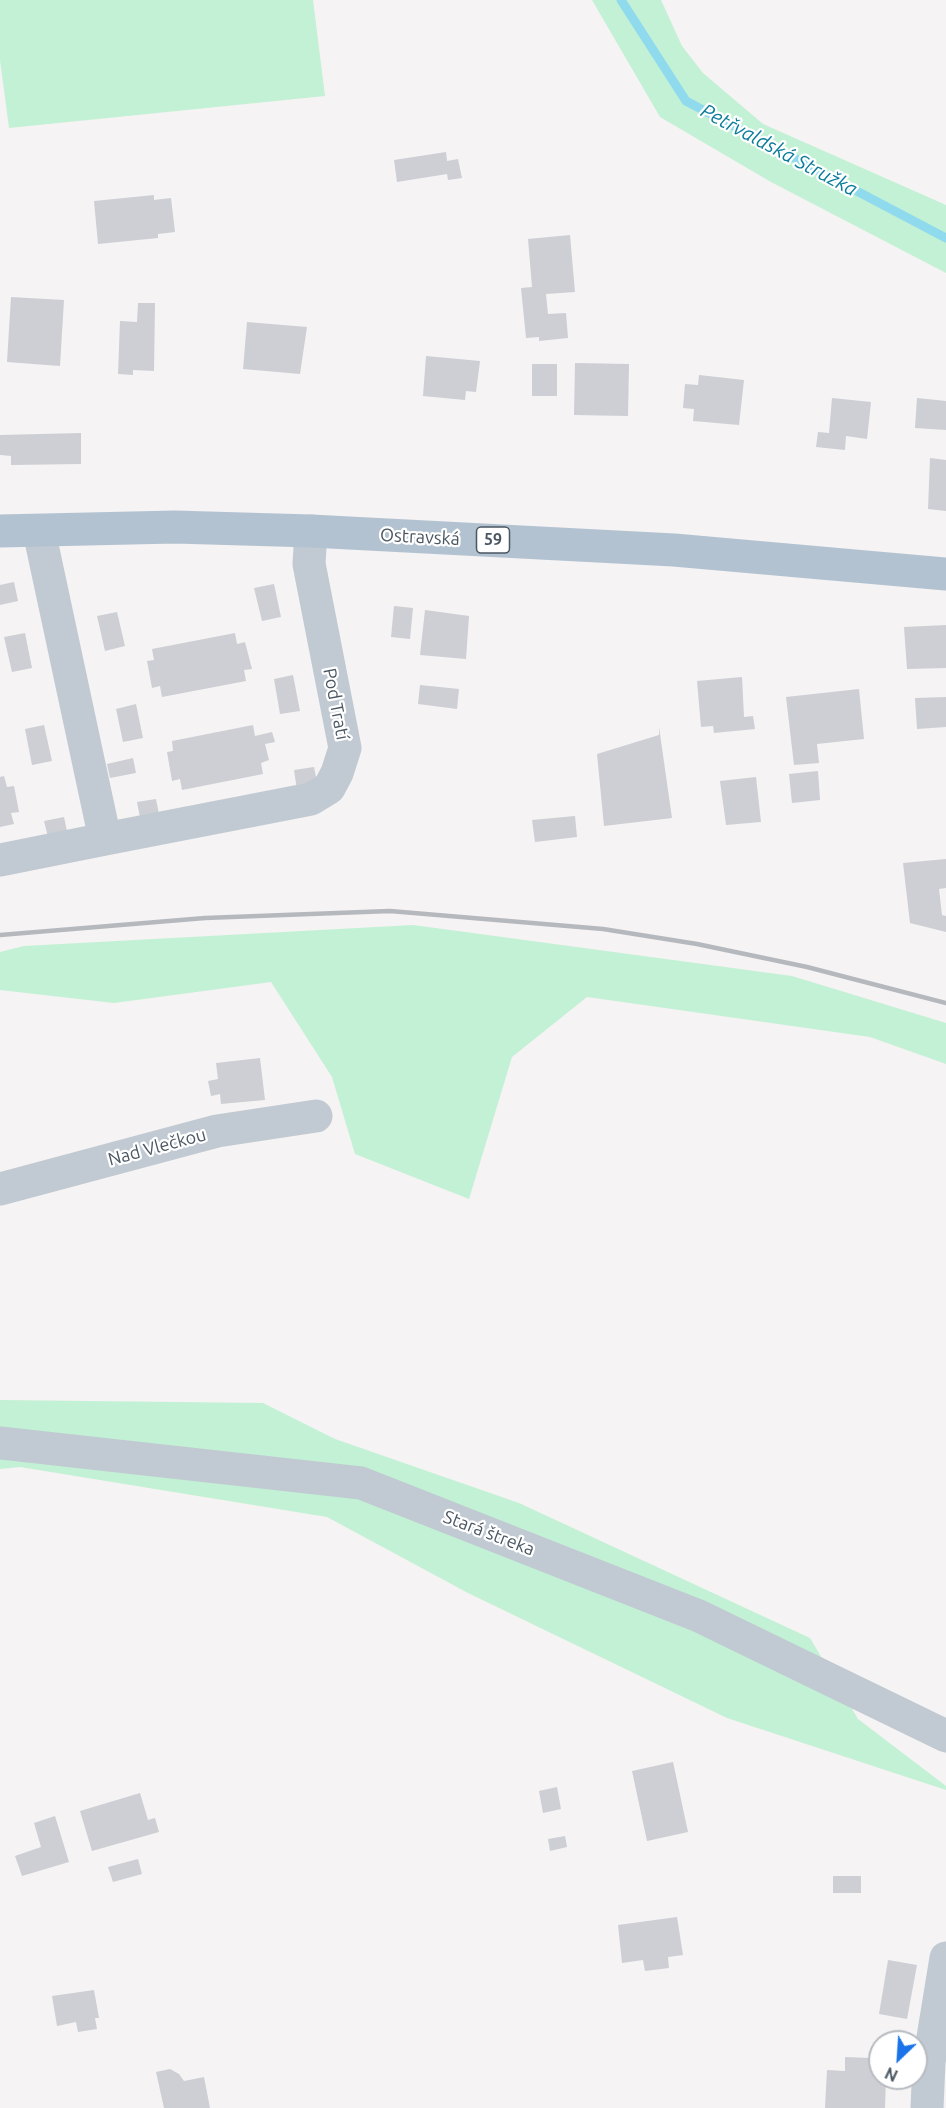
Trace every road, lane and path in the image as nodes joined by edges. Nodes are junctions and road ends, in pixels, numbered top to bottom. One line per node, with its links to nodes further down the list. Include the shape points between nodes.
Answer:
1 (0, 531): 2 (main road, Ostravská / 59)
2 (39, 531): 3 (main road, Ostravská / 59, via 175,527); 5 (street)
3 (311, 531): 4 (main road, Ostravská / 59, via 674,550); 5 (street, Pod Tratí, via 309,564 345,748 329,789 311,799)
4 (946, 573)
5 (105, 838): 6 (street, Pod Tratí)
6 (0, 860)
7 (316, 1116): 8 (street, Nad Vlečkou, via 217,1131)
8 (0, 1189)
9 (0, 1443): 10 (street, Stará štreka, via 361,1483 699,1616)
10 (946, 1736)
11 (946, 1958): 12 (street, via 929,2062)
12 (927, 2108)

